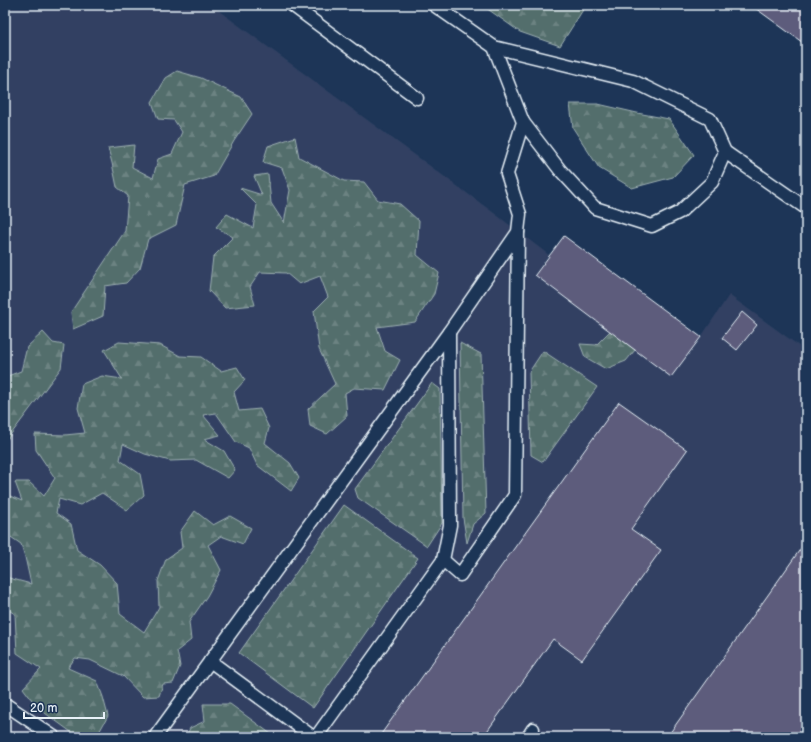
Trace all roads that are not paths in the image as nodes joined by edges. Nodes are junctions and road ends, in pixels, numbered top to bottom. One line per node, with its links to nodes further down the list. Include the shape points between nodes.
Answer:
1 (292, 5): 4 (lane)
2 (434, 5): 3 (lane)
3 (494, 47): 5 (lane); 6 (lane, via 633,81 710,119)
4 (417, 98)
5 (523, 122): 6 (lane, via 560,170 595,208 652,226 680,212 712,182); 8 (lane, via 507,174 520,214)
6 (725, 152): 7 (lane)
7 (806, 208)
8 (518, 232): 9 (lane); 10 (lane, via 515,495 460,575)
9 (449, 332): 10 (lane, via 450,525); 11 (lane)
10 (443, 560): 15 (lane)
11 (210, 662): 14 (lane); 15 (lane)
12 (5, 704): 13 (lane)
13 (54, 737)
14 (155, 737)
15 (315, 737)

